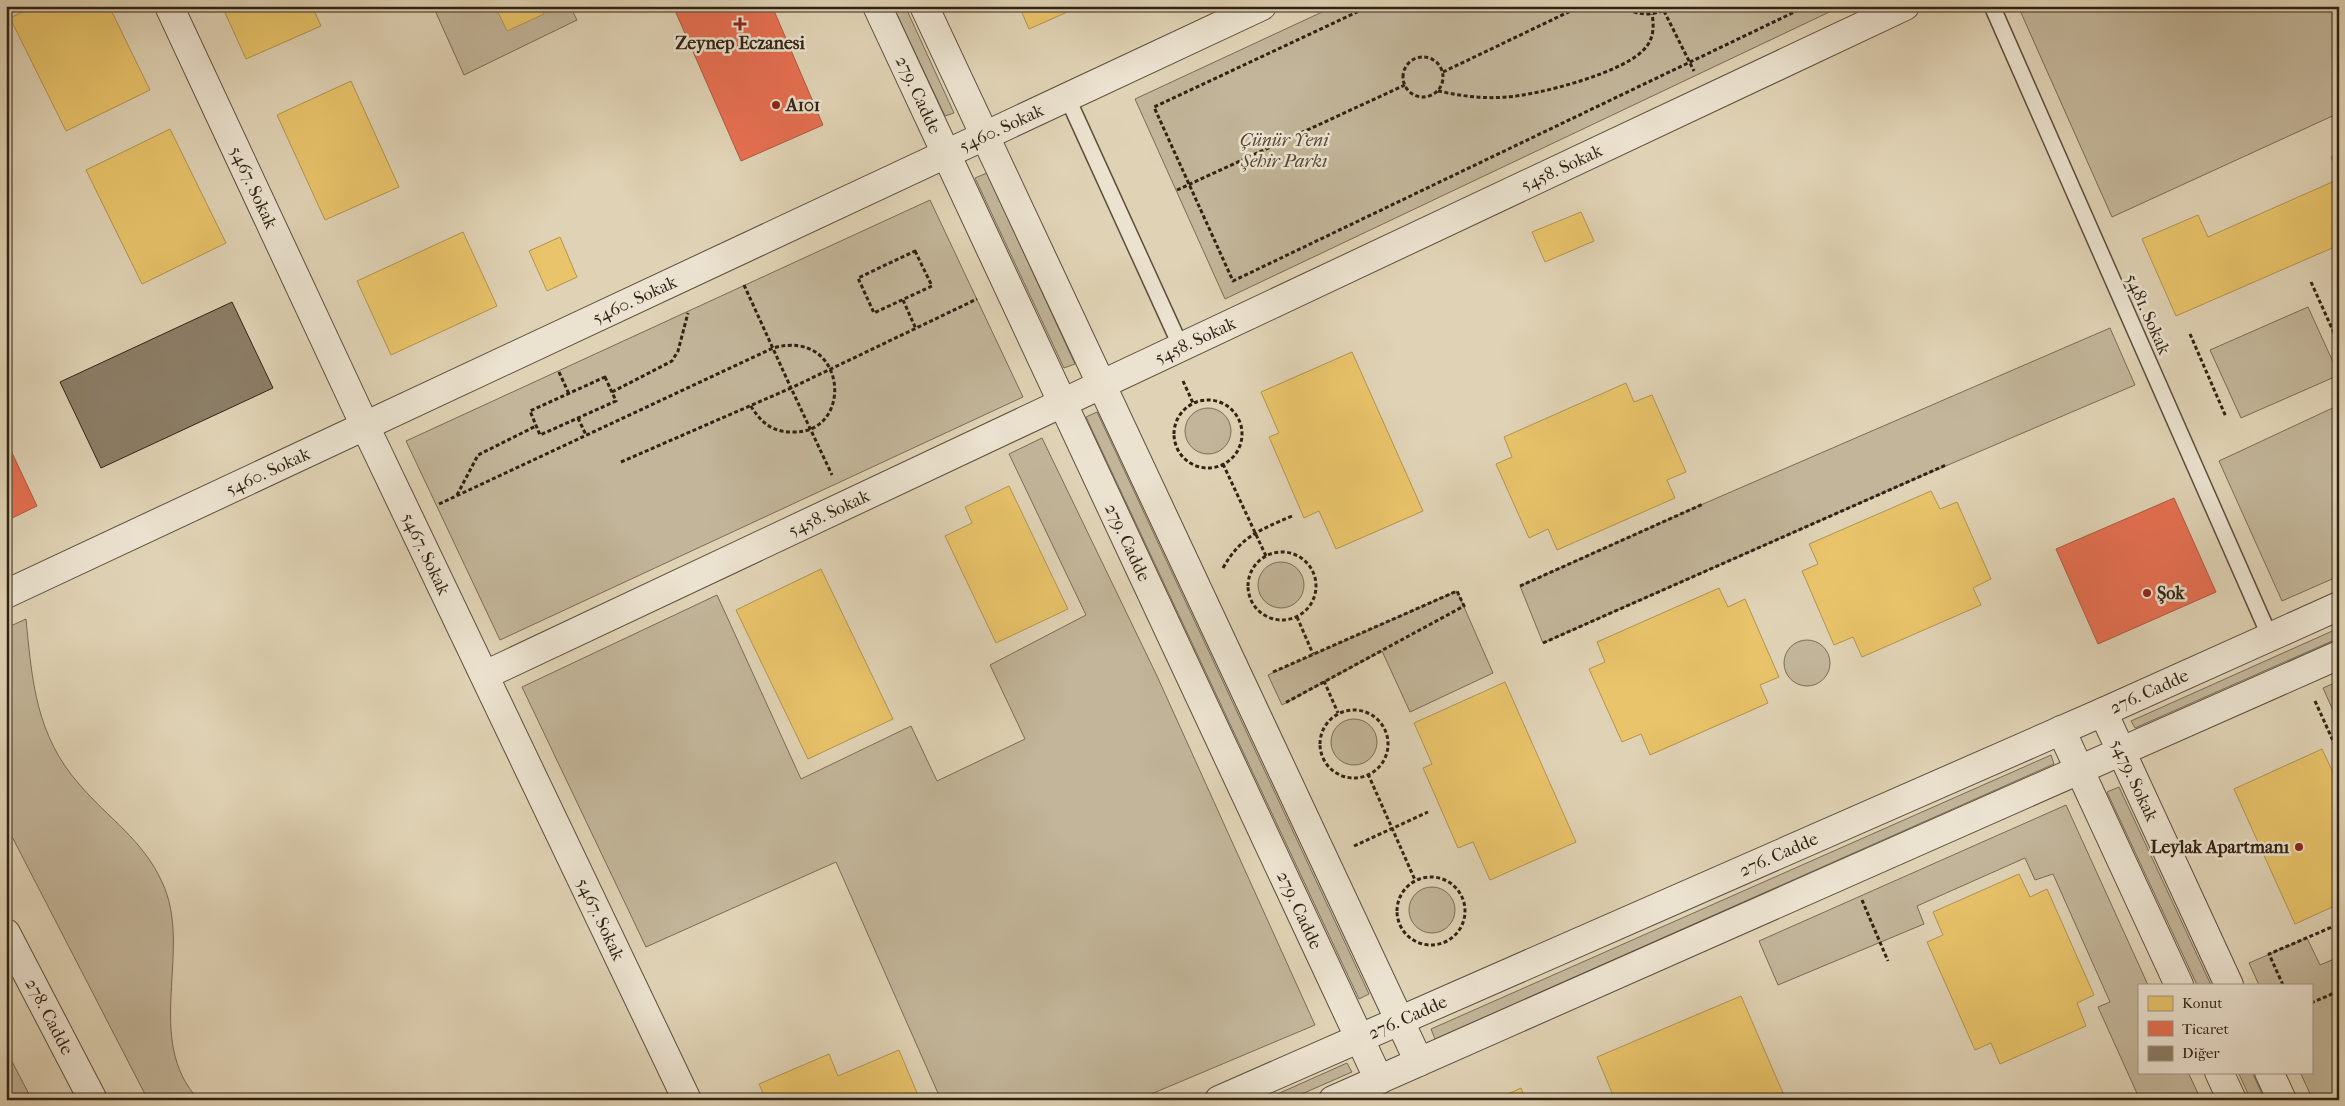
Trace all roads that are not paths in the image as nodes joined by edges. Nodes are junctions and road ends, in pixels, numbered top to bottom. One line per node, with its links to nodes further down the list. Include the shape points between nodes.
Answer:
1 (168, 6): 13 (street, 5467. Sokak)
2 (877, 6): 9 (street, 279. Cadde)
3 (924, 6): 8 (street)
4 (1262, 6): 7 (street, 5460. Sokak)
5 (1905, 6): 10 (street, 5458. Sokak)
6 (1992, 6): 16 (lane, 5481. Sokak)
7 (1067, 97): 8 (street, 5460. Sokak); 10 (lane)
8 (985, 136): 9 (street, 5460. Sokak); 11 (street)
9 (946, 154): 12 (street, 279. Cadde); 13 (street, 5460. Sokak)
10 (1180, 361): 11 (street, 5458. Sokak)
11 (1102, 385): 12 (street, 5458. Sokak); 26 (street)
12 (1062, 404): 18 (street, 5458. Sokak); 27 (street, 279. Cadde)
13 (365, 426): 14 (street, 5460. Sokak); 18 (street, 5467. Sokak)
14 (6, 594)
15 (2339, 606): 16 (street, 276. Cadde)
16 (2270, 637): 19 (street, 276. Cadde)
17 (2339, 655): 21 (street)
18 (485, 675): 33 (street, 5467. Sokak)
19 (2103, 712): 20 (street, 276. Cadde); 21 (street, 5479. Sokak)
20 (2061, 730): 22 (street); 26 (street, 276. Cadde)
21 (2121, 752): 22 (street); 25 (street, 5479. Sokak)
22 (2080, 770): 24 (street); 28 (street)
23 (6, 933): 32 (street, 278. Cadde)
24 (2179, 984)
25 (2229, 984)
26 (1400, 1020): 27 (street, 276. Cadde); 28 (street)
27 (1359, 1038): 31 (street, 279. Cadde); 34 (street, 276. Cadde)
28 (1419, 1062): 31 (street)
29 (2221, 1074): 36 (street)
30 (2270, 1074): 37 (street)
31 (1378, 1080): 35 (street)
32 (89, 1098)
33 (687, 1100)
34 (1219, 1100)
35 (1333, 1100)
36 (2232, 1100)
37 (2282, 1100)

